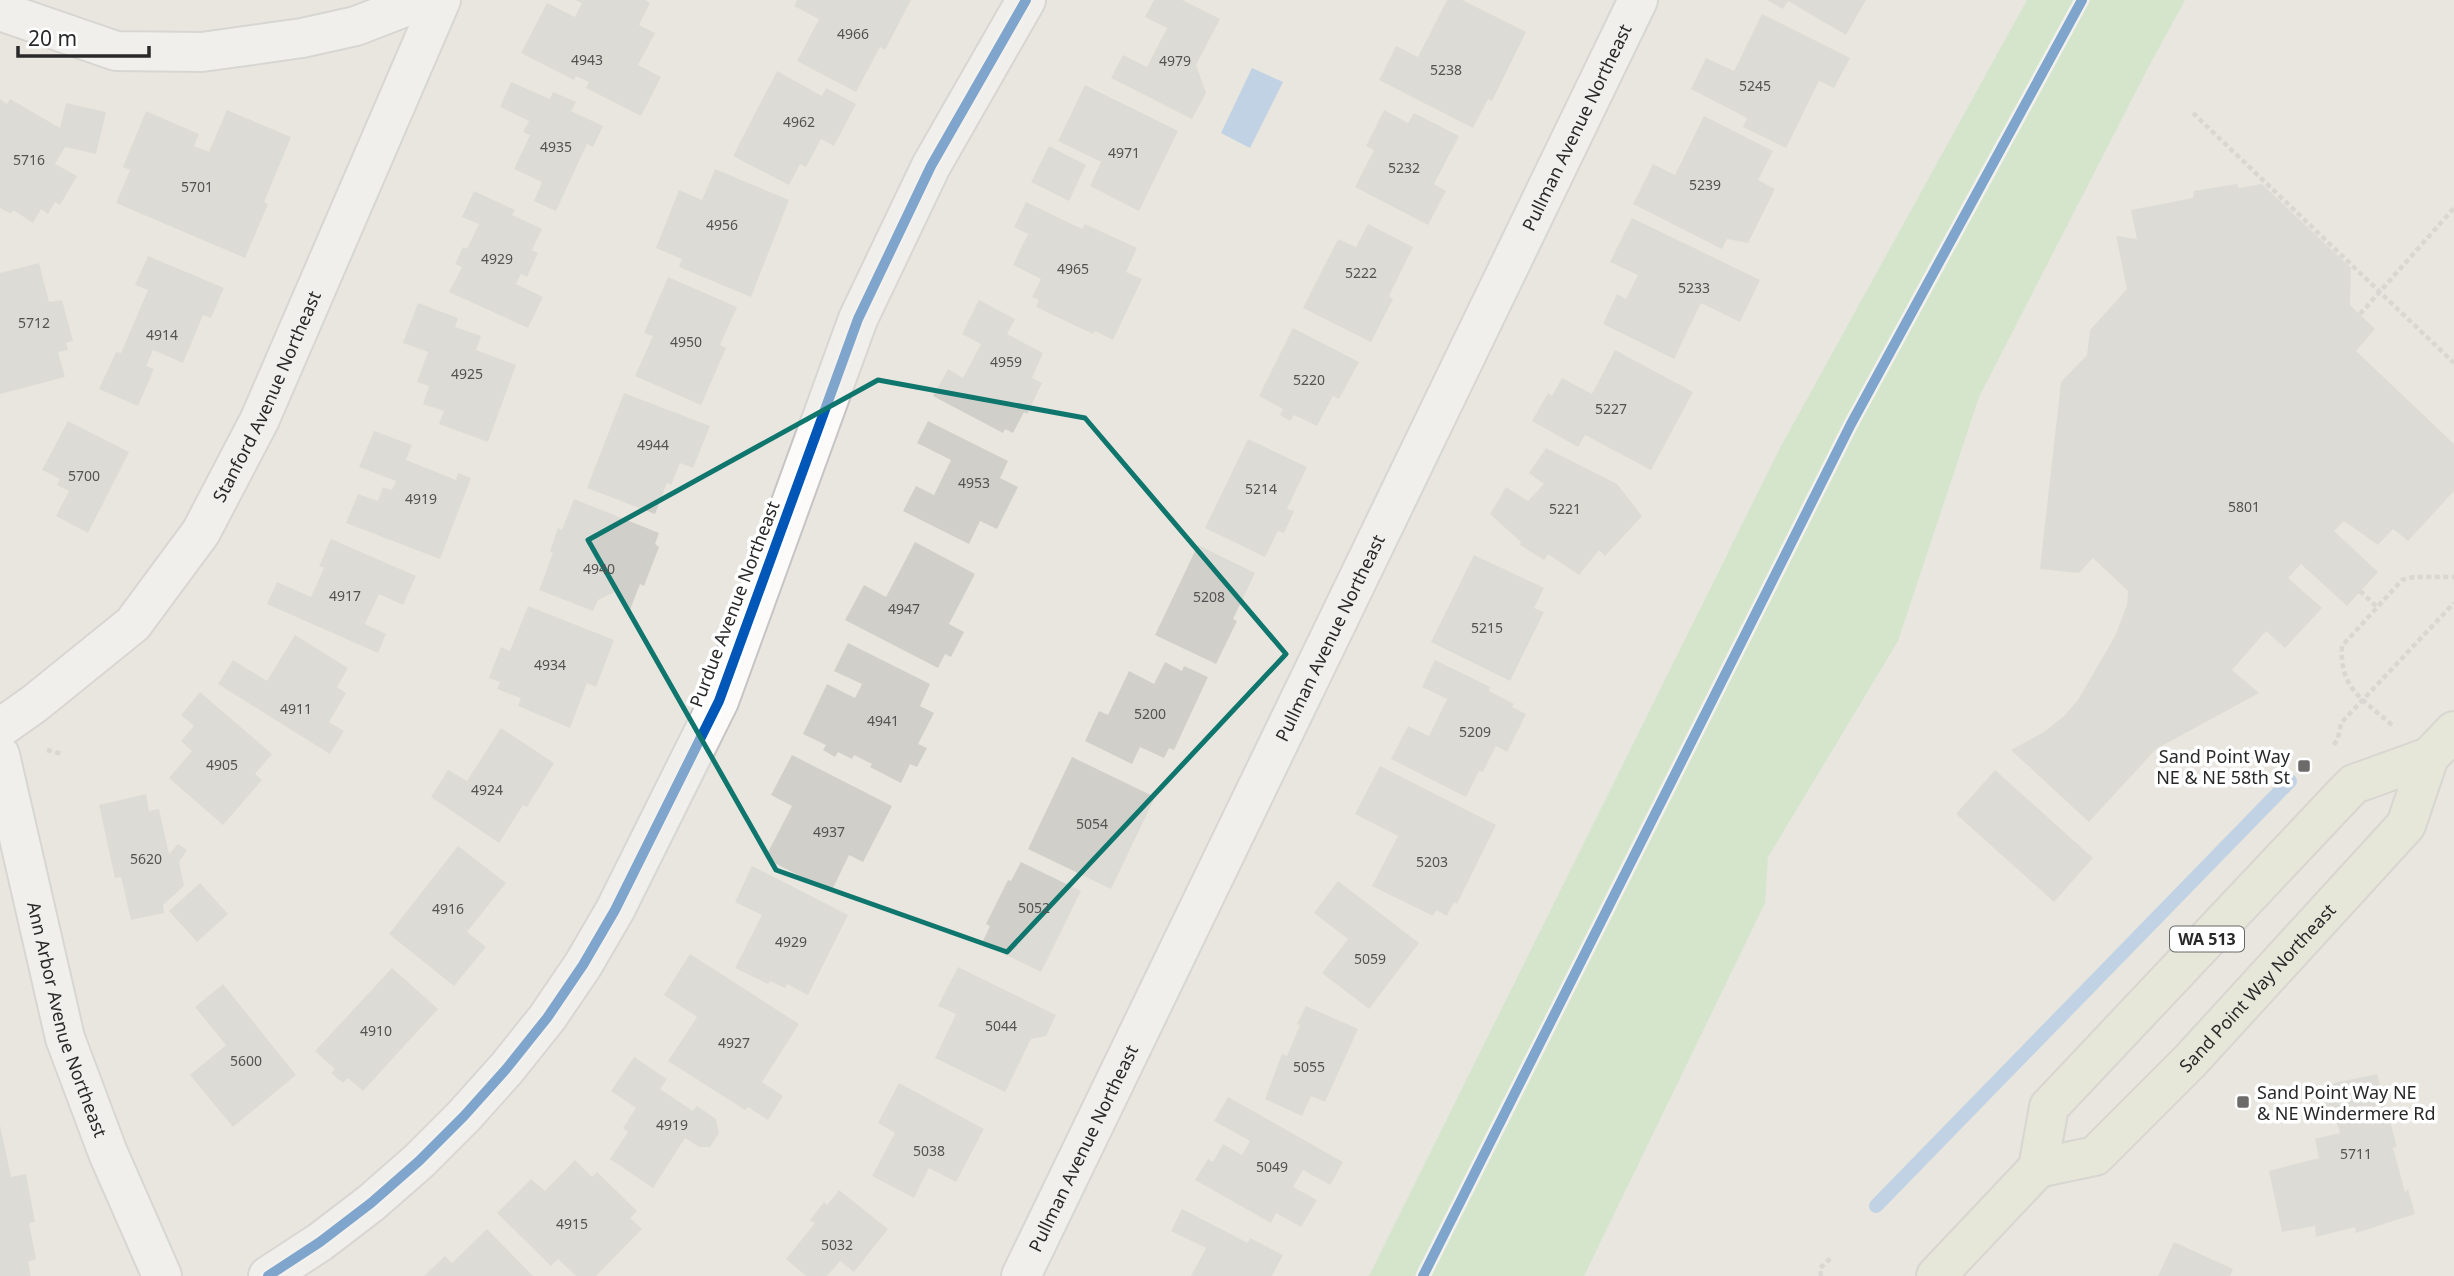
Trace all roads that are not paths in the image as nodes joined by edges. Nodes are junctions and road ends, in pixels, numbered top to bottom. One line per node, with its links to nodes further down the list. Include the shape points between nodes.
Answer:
1 (423, 0): 5 (street, via 356,26 202,52 116,51)
2 (441, 0): 6 (street, Stanford Avenue Northeast, via 260,419 201,532 133,624)
3 (1026, 0): 11 (street, Purdue Avenue Northeast, via 931,166 858,319 719,701 583,965 507,1068 419,1161 320,1242)
4 (1637, 0): 12 (street, Pullman Avenue Northeast)
5 (0, 11)
6 (0, 727)
7 (2442, 744): 9 (main road, Sand Point Way Northeast / WA 513, via 2406,825 2190,1061 2095,1156); 9 (main road, Sand Point Way Northeast / WA 513, via 2354,784 2345,793 2049,1107)
8 (0, 755): 10 (street, Ann Arbor Avenue Northeast, via 65,1038 108,1153)
9 (2038, 1168): 13 (main road)
10 (162, 1276)
11 (268, 1276)
12 (1021, 1276)
13 (1936, 1276)

